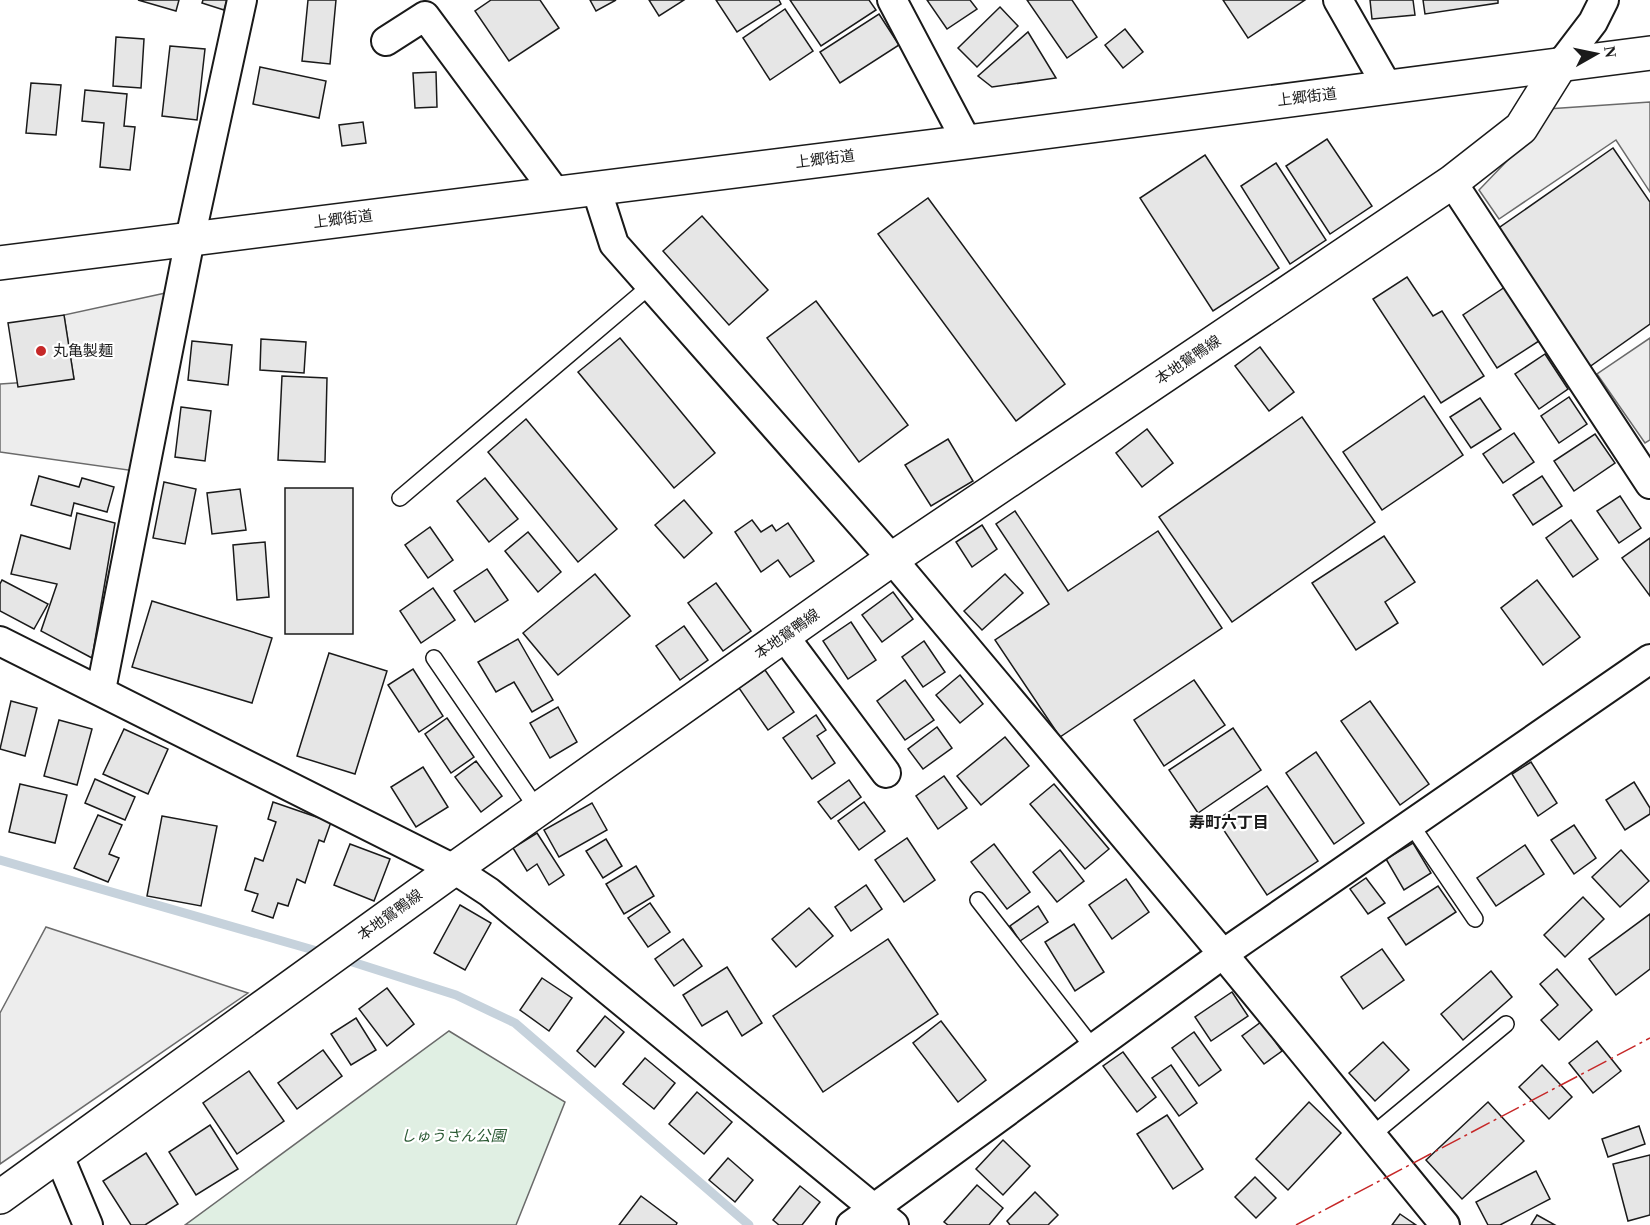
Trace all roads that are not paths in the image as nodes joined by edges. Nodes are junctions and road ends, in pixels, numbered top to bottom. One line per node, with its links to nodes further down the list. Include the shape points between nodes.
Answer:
1 (242, 0): 13 (street)
2 (892, 0): 9 (street)
3 (1338, 0): 8 (street)
4 (1604, 0): 7 (street, via 1593,22)
5 (386, 41): 12 (street, via 425,16)
6 (1650, 53): 7 (main road, 上郷街道)
7 (1561, 64): 8 (main road, 上郷街道); 10 (main road, 本地鴛鴨線, via 1521,128)
8 (1387, 87): 9 (main road, 上郷街道)
9 (967, 142): 11 (main road, 上郷街道)
10 (1452, 182): 16 (street); 18 (main road, 本地鴛鴨線)
11 (596, 188): 12 (main road, 上郷街道); 15 (street, via 614,244)
12 (556, 193): 13 (main road, 上郷街道)
13 (190, 239): 14 (main road, 上郷街道); 23 (street)
14 (0, 263)
15 (650, 286): 17 (lane); 18 (street)
16 (1650, 484)
17 (400, 498)
18 (892, 560): 19 (main road, 本地鴛鴨線); 30 (street)
19 (784, 636): 24 (street); 25 (main road, 本地鴛鴨線)
20 (0, 641): 23 (street)
21 (434, 657): 25 (lane)
22 (1650, 659): 26 (street)
23 (101, 690): 27 (street)
24 (886, 773)
25 (538, 810): 27 (main road, 本地鴛鴨線)
26 (1410, 823): 29 (lane); 30 (street)
27 (454, 868): 34 (main road, 本地鴛鴨線); 36 (street, via 489,892)
28 (978, 900): 32 (lane)
29 (1475, 919)
30 (1223, 954): 32 (street); 33 (street)
31 (1506, 1023): 33 (lane)
32 (1094, 1049): 36 (street)
33 (1372, 1135): 39 (street)
34 (59, 1156): 35 (main road, 本地鴛鴨線); 37 (street)
35 (0, 1197)
36 (884, 1216): 38 (street)
37 (88, 1225)
38 (851, 1225)
39 (1445, 1225)

